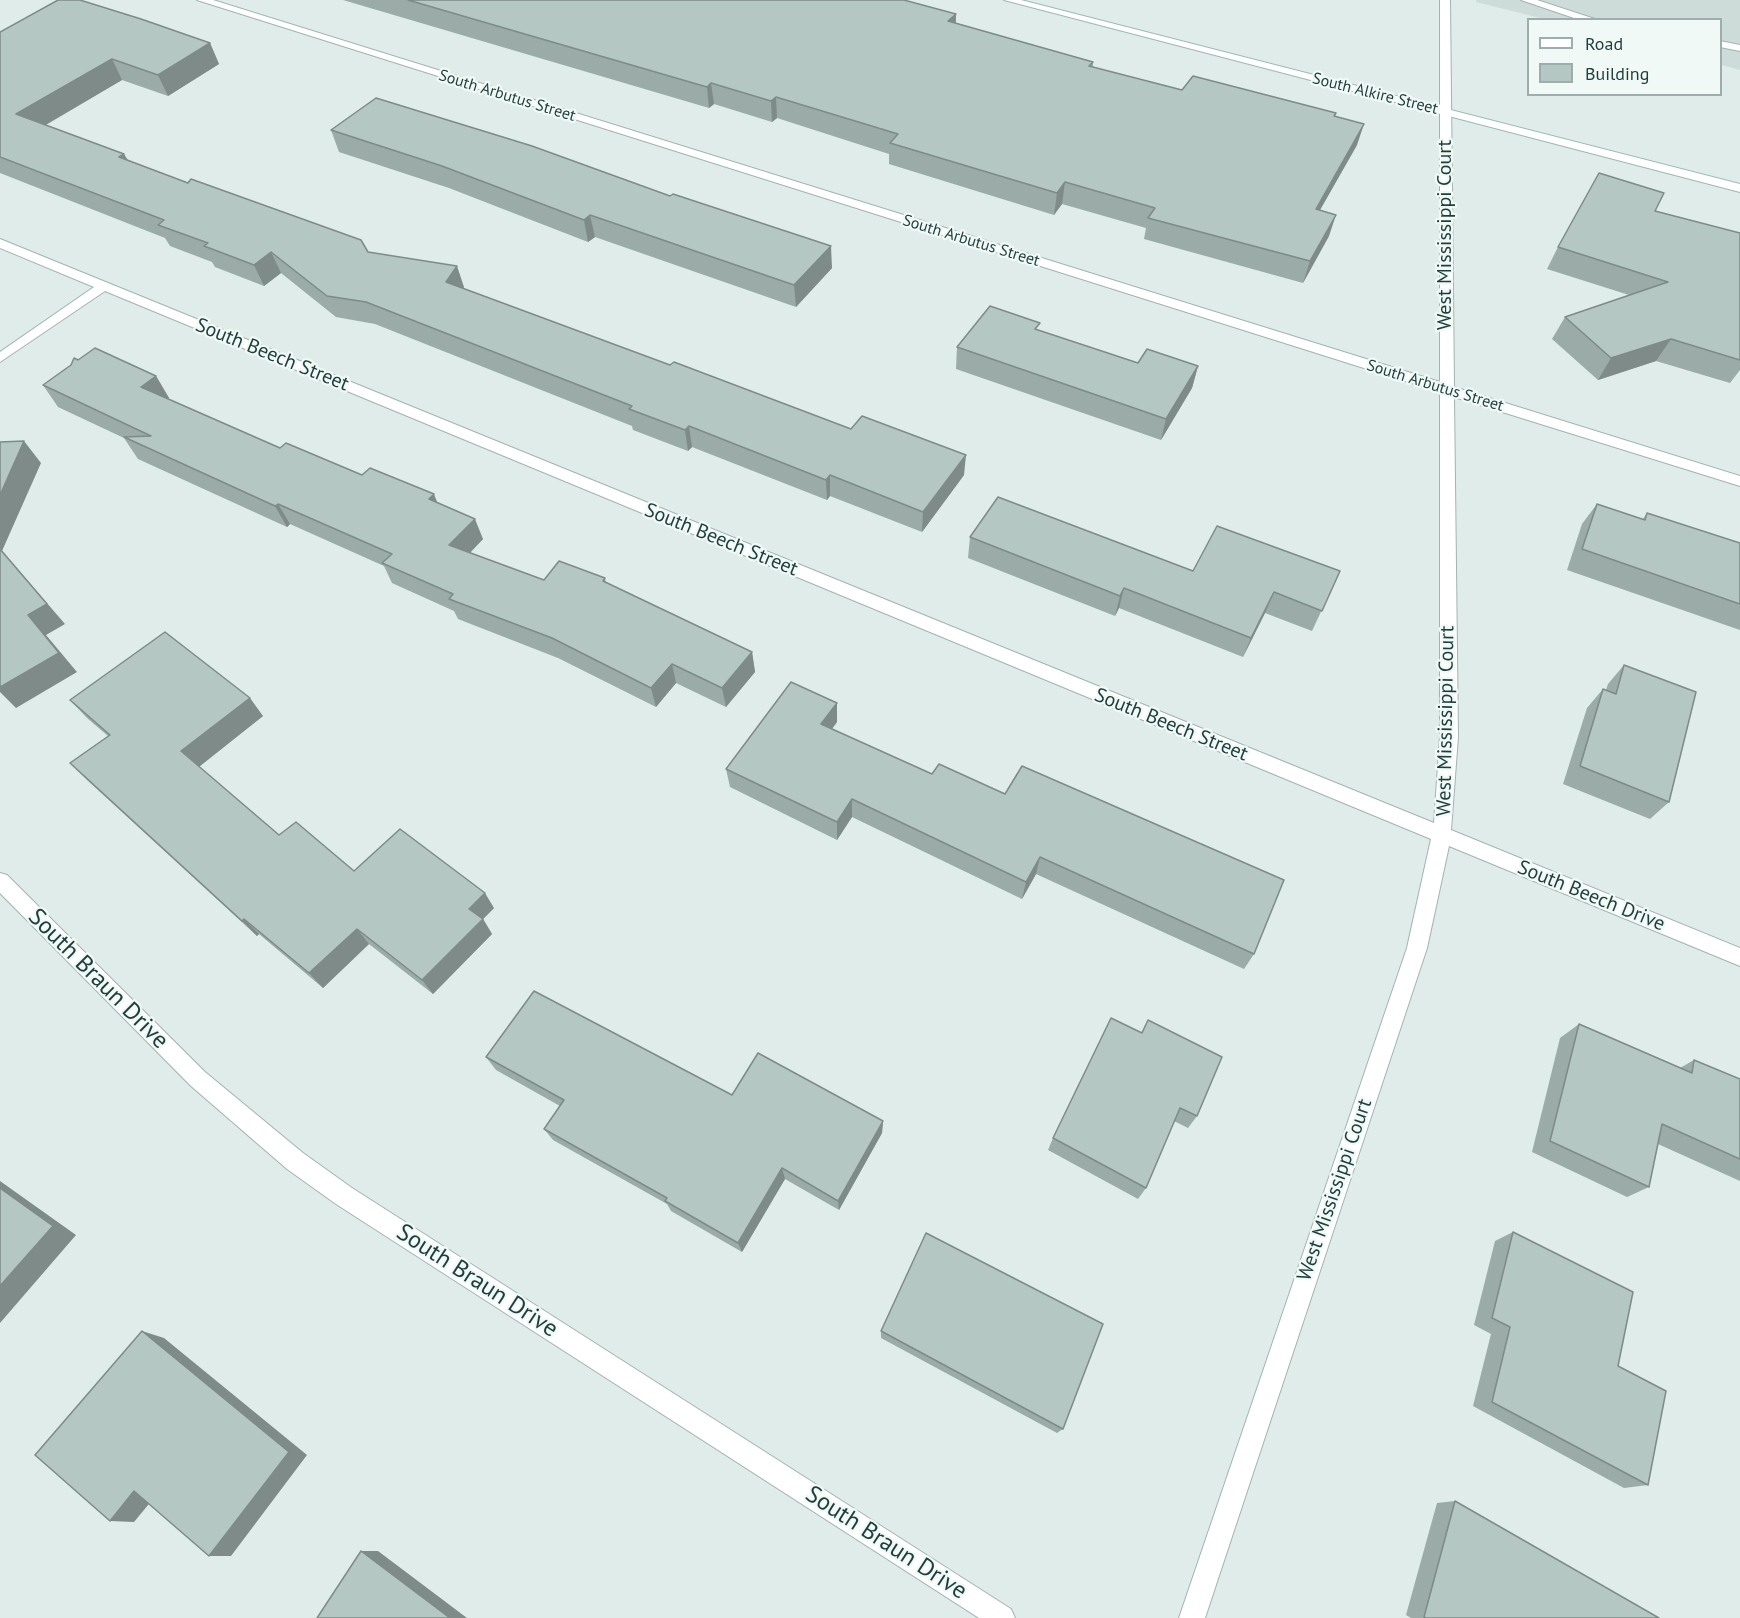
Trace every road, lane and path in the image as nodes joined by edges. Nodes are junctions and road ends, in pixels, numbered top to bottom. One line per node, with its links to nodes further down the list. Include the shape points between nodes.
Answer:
1 (202, 0): 13 (street, South Arbutus Street)
2 (1009, 0): 8 (street, South Alkire Street)
3 (1445, 0): 8 (street, West Mississippi Court)
4 (1526, 0): 5 (street)
5 (1586, 18)
6 (1722, 44): 7 (street)
7 (1740, 48)
8 (1444, 112): 9 (street, South Alkire Street); 13 (street, West Mississippi Court)
9 (1740, 188)
10 (0, 243): 11 (street, South Beech Street)
11 (104, 286): 12 (street); 15 (street, South Beech Street)
12 (0, 358)
13 (1446, 390): 14 (street, South Arbutus Street); 15 (street, West Mississippi Court, via 1449,737)
14 (1740, 481)
15 (1443, 836): 17 (street, South Beech Drive); 19 (street, West Mississippi Court, via 1417,948)
16 (0, 881): 18 (street, South Braun Drive, via 198,1079 295,1161)
17 (1740, 957)
18 (1002, 1618)
19 (1192, 1618)

